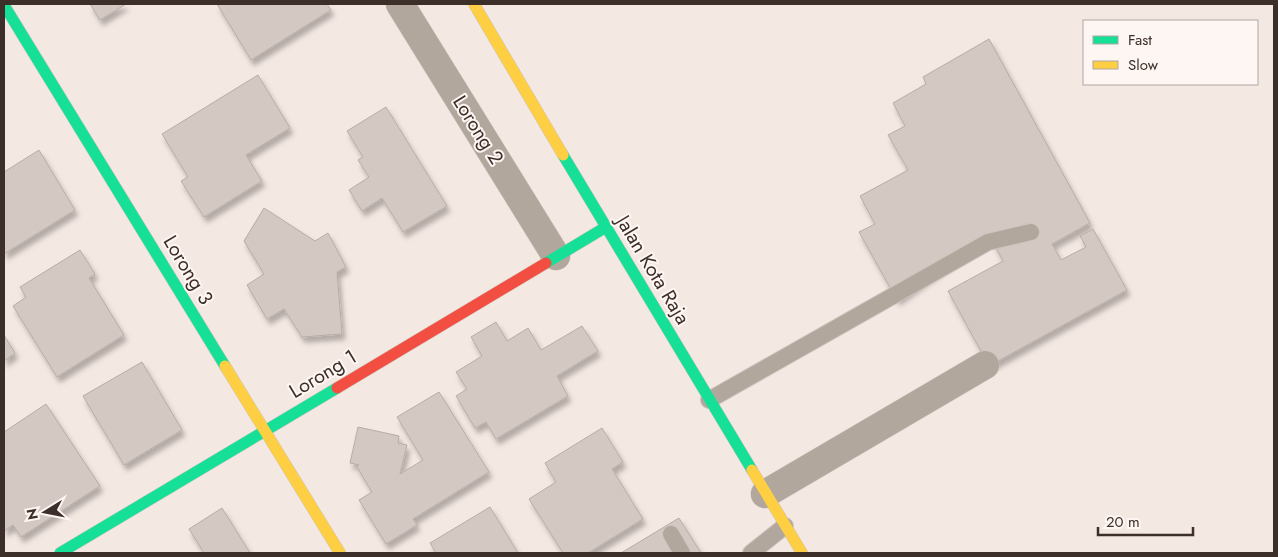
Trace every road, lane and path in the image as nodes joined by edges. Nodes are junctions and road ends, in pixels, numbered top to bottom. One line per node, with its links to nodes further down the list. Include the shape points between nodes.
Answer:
1 (400, 4): 6 (street, Lorong 2)
2 (474, 4): 4 (street, Jalan Kota Raja)
3 (4, 6): 9 (street, Lorong 3)
4 (606, 227): 6 (street, Lorong 1); 8 (street, Jalan Kota Raja)
5 (1031, 232): 8 (lane, via 988,242)
6 (556, 256): 9 (street, Lorong 1)
7 (985, 365): 10 (street)
8 (709, 400): 10 (street, Jalan Kota Raja)
9 (265, 431): 13 (street, Lorong 1); 14 (street, Lorong 3)
10 (766, 494): 11 (street, Jalan Kota Raja)
11 (785, 526): 16 (lane); 17 (street, Jalan Kota Raja)
12 (671, 534): 15 (lane)
13 (60, 553)
14 (340, 553)
15 (682, 553)
16 (751, 553)
17 (802, 553)

